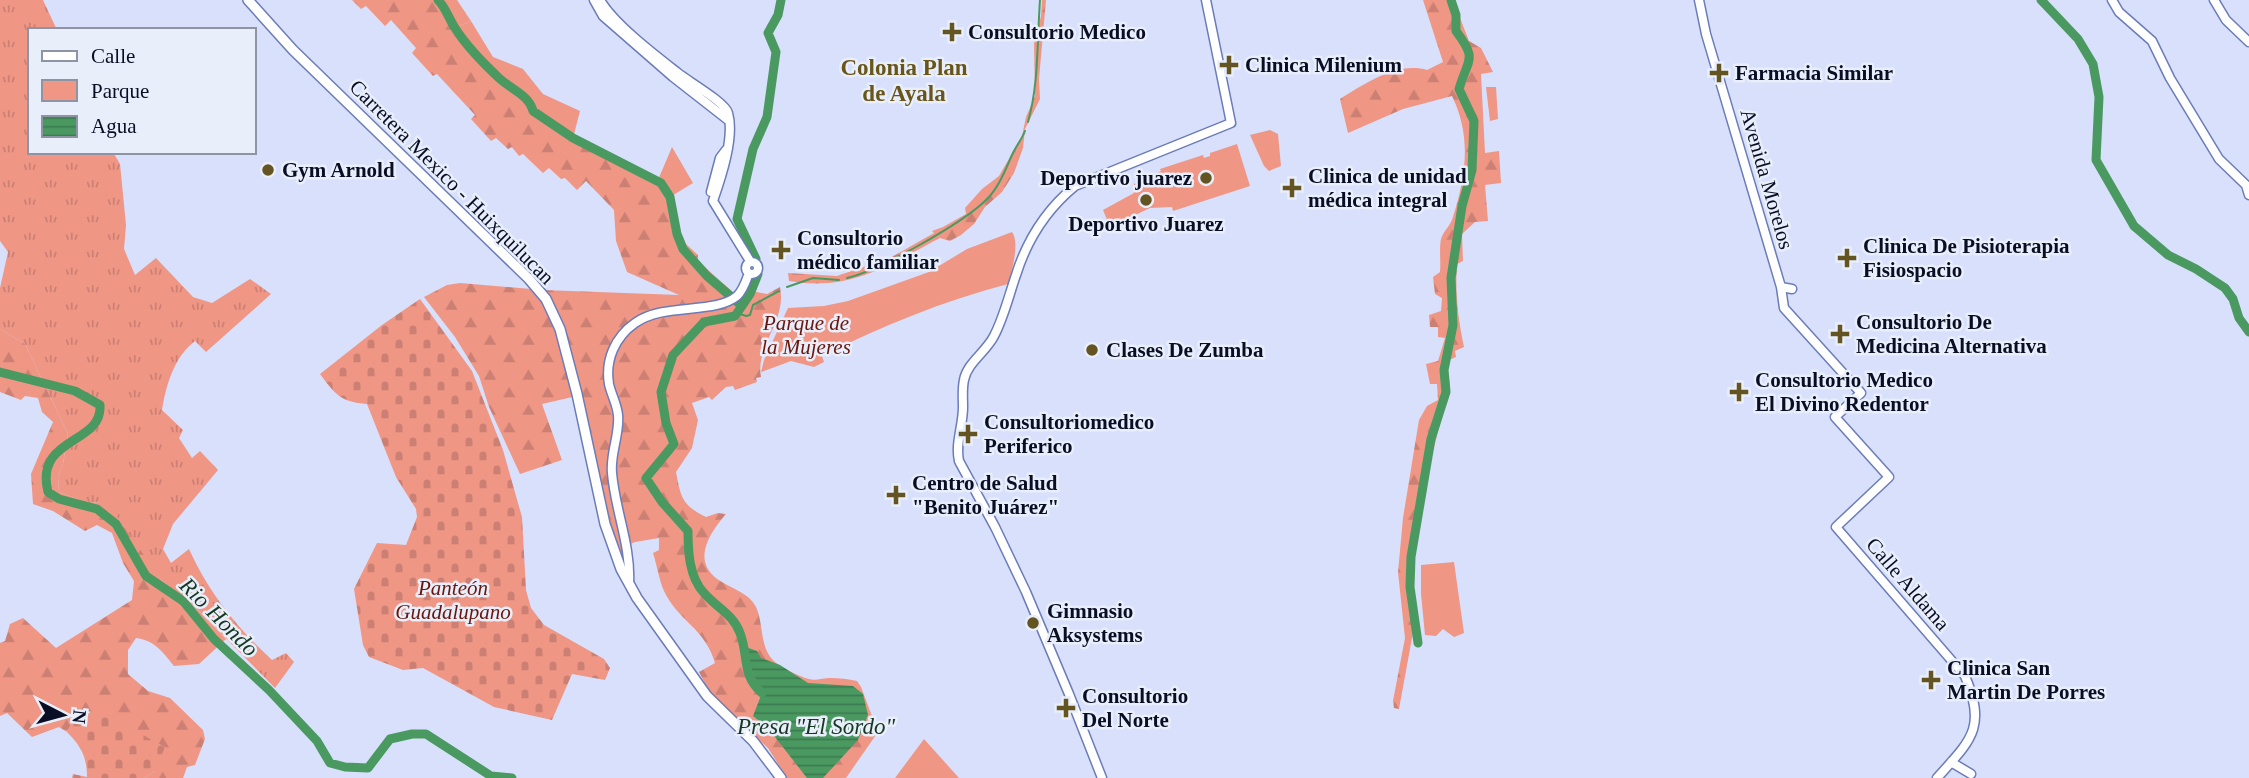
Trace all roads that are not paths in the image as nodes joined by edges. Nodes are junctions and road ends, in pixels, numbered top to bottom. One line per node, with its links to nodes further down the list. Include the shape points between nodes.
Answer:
1 (248, 0): 14 (main road, Carretera Mexico - Huixquilucan, via 546,299 560,329 605,524)
2 (594, 0): 9 (main road, via 603,16)
3 (600, 0): 9 (main road, via 607,12 723,106)
4 (1699, 0): 11 (main road, Avenida Morelos)
5 (2112, 0): 10 (main road, via 2152,41 2219,159 2246,185)
6 (2214, 0): 8 (main road)
7 (1209, 2): 18 (main road, via 1231,123 1076,186 1058,200 1031,237 994,336 964,379 959,461 1026,592)
8 (2249, 43)
9 (728, 120): 14 (main road, via 726,160 711,201 749,266 737,296 644,317 618,339 611,354 609,383 619,416 611,468 629,555)
10 (2249, 195)
11 (1780, 287): 12 (main road); 13 (main road, Avenida Morelos, via 1784,308 1861,393 1835,417 1889,477)
12 (1792, 289)
13 (1836, 527): 15 (main road, Calle Aldama, via 1965,676 1975,720 1970,741)
14 (629, 583): 17 (main road, Carretera Mexico - Huixquilucan, via 707,696 753,741)
15 (1951, 762): 16 (main road); 19 (main road)
16 (1971, 774)
17 (781, 778)
18 (1102, 778)
19 (1937, 778)

